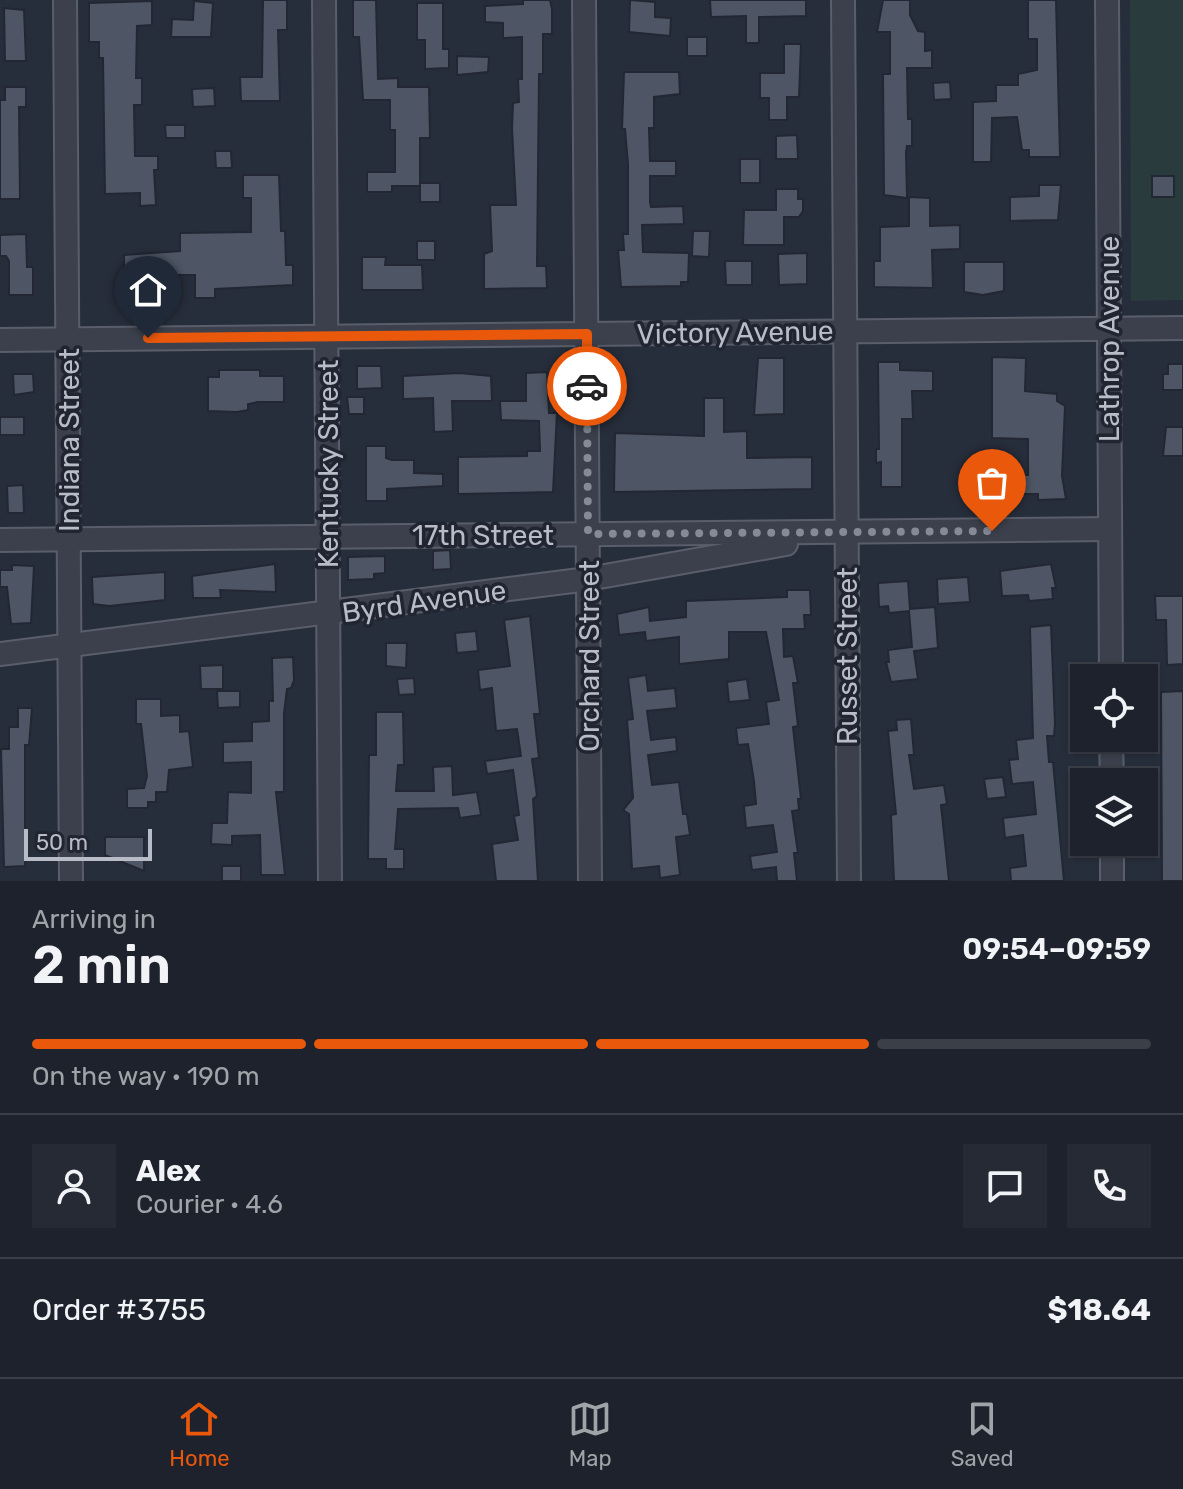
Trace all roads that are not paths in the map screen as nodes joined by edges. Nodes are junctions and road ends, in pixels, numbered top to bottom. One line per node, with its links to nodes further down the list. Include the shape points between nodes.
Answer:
1 (65, 0): 11 (street, Indiana Street)
2 (324, 0): 10 (street, Kentucky Street)
3 (584, 0): 9 (street, Orchard Street)
4 (843, 0): 8 (street, Russet Street)
5 (1107, 0): 7 (street, Lathrop Avenue)
6 (1183, 328): 7 (street, Victory Avenue)
7 (1109, 329): 8 (street, Victory Avenue); 13 (street, Lathrop Avenue)
8 (846, 331): 9 (street, Victory Avenue); 15 (street, Russet Street)
9 (587, 334): 10 (street, Victory Avenue); 14 (street, Orchard Street)
10 (328, 336): 11 (street, Victory Avenue); 16 (street, Kentucky Street)
11 (68, 339): 12 (street, Victory Avenue); 17 (street, Indiana Street)
12 (0, 340)
13 (1110, 529): 15 (street, 17th Street); 23 (street, Lathrop Avenue)
14 (588, 534): 15 (street, 17th Street); 16 (street, 17th Street); 19 (street, Orchard Street)
15 (846, 534): 19 (street, Byrd Avenue); 28 (street, Russet Street)
16 (329, 537): 17 (street, 17th Street); 20 (street, Kentucky Street)
17 (69, 539): 18 (street, 17th Street); 21 (street, Indiana Street)
18 (0, 540)
19 (588, 579): 20 (street, Byrd Avenue); 27 (street, Orchard Street)
20 (329, 615): 21 (street, Byrd Avenue); 26 (street, Kentucky Street)
21 (70, 646): 22 (street, Byrd Avenue); 25 (street, Indiana Street)
22 (0, 654)
23 (1111, 664)
24 (1112, 856): 29 (street)
25 (71, 881)
26 (330, 881)
27 (590, 881)
28 (849, 881)
29 (1112, 881)

